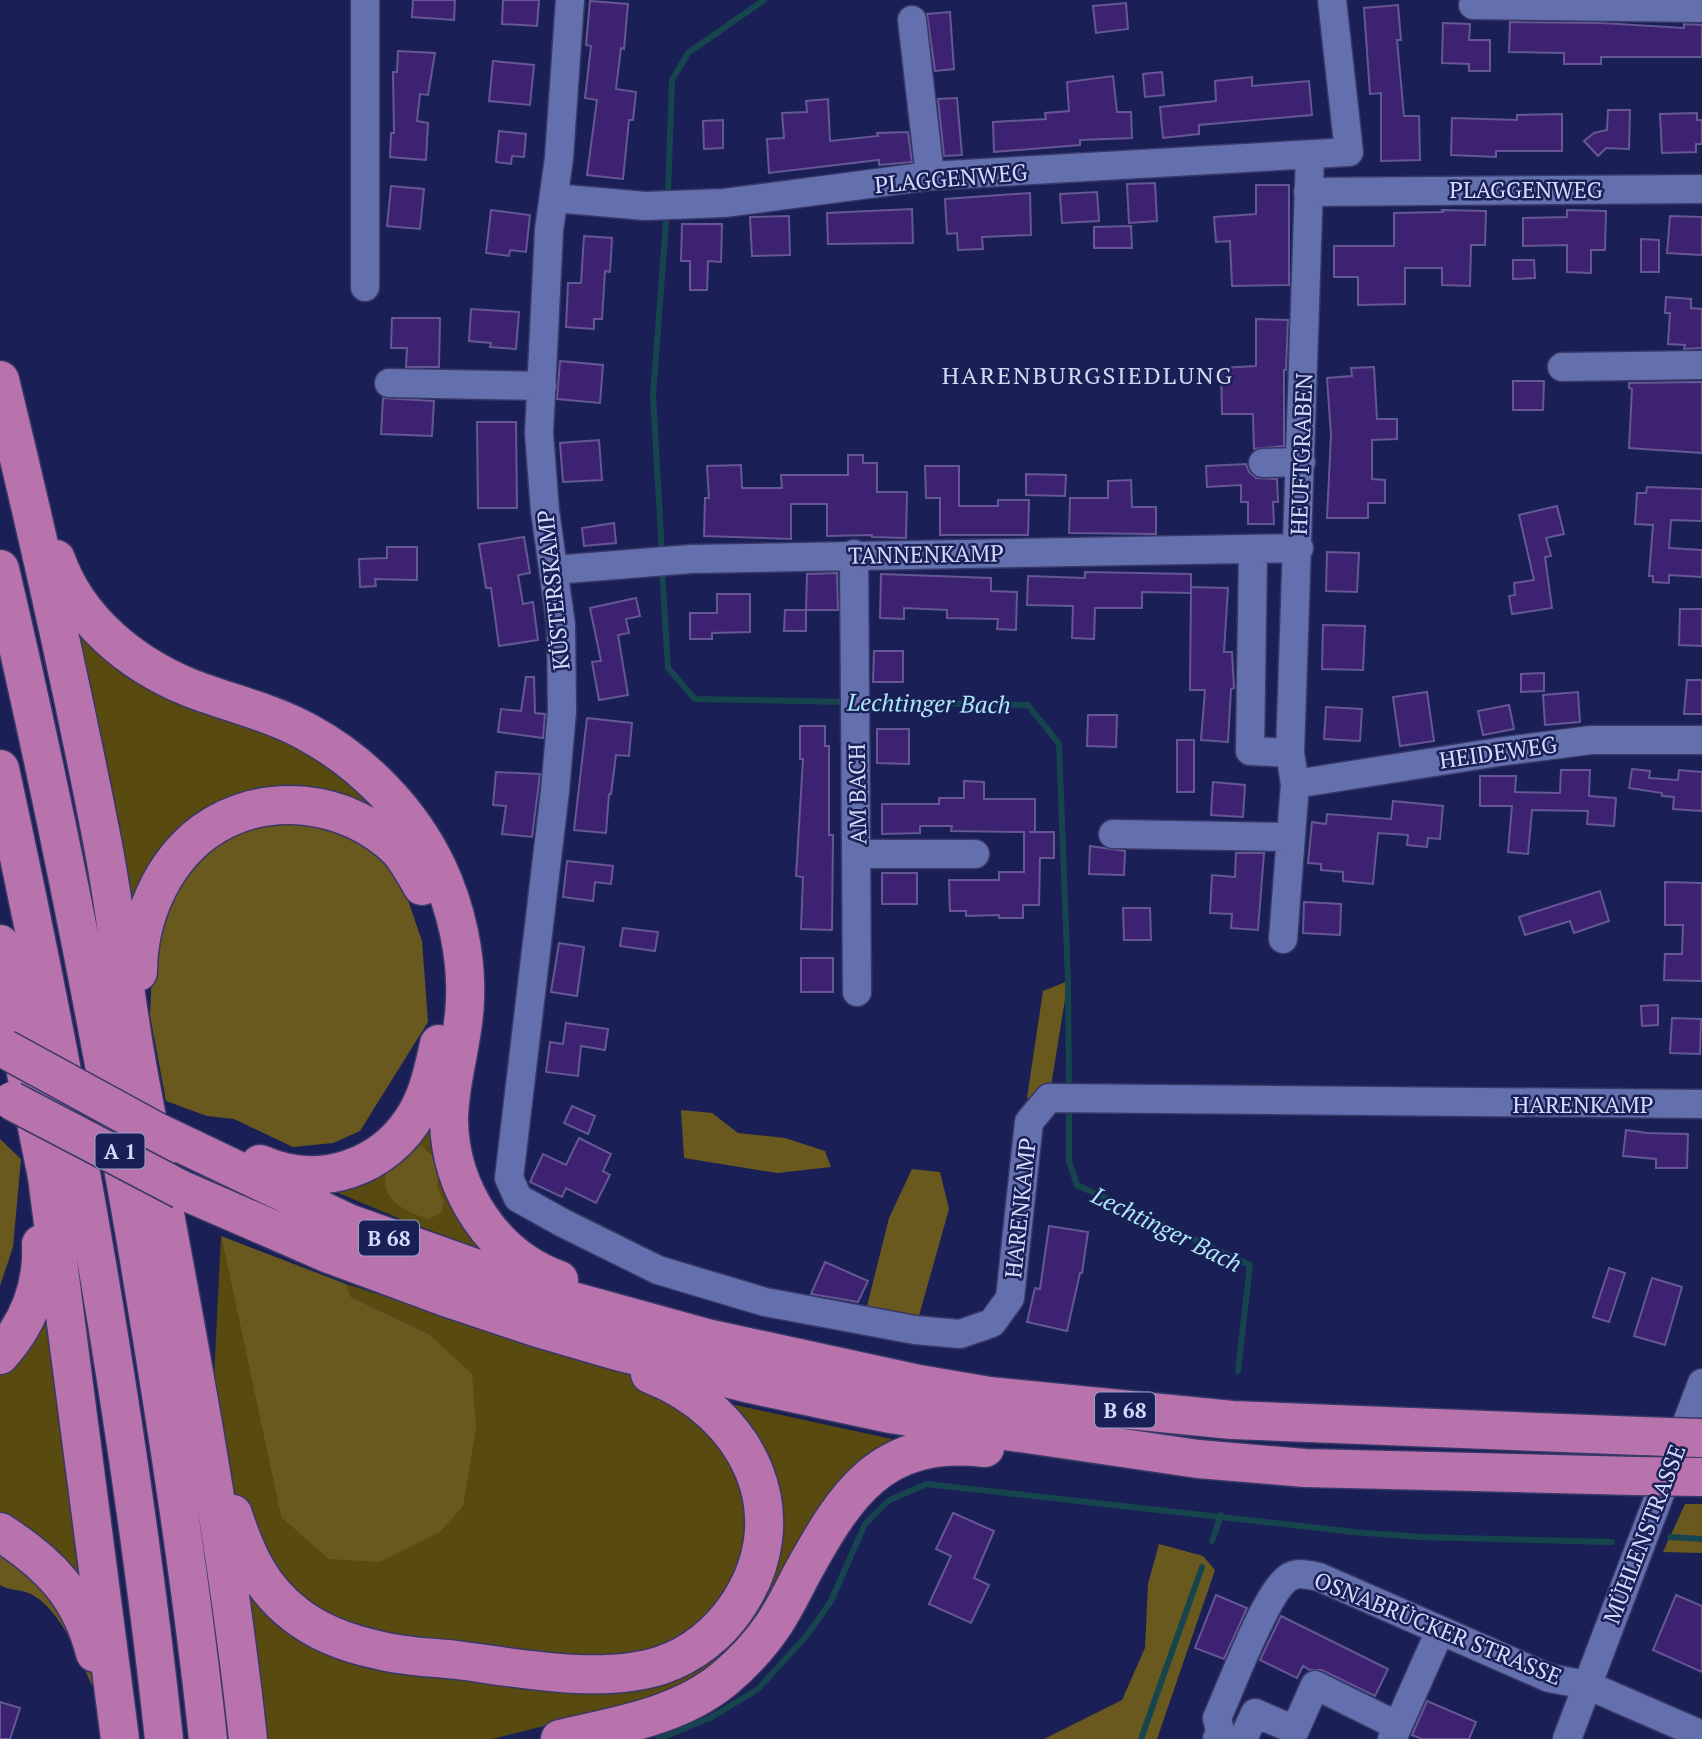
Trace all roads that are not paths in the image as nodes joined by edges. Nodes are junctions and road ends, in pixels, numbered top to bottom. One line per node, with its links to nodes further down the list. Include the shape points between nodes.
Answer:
1 (365, 0): 13 (street)
2 (570, 0): 12 (street, KÜSTERSKAMP)
3 (1332, 0): 8 (street, PLAGGENWEG, via 1349,152)
4 (1551, 3): 5 (street); 6 (street)
5 (1473, 5)
6 (1702, 8)
7 (912, 20): 9 (street)
8 (1310, 155): 9 (street, PLAGGENWEG); 11 (street, HEUFTGRABEN)
9 (930, 176): 12 (street, PLAGGENWEG, via 724,203 645,206)
10 (1702, 189): 11 (street, PLAGGENWEG)
11 (1308, 192): 19 (street, HEUFTGRABEN)
12 (554, 198): 18 (street, KÜSTERSKAMP)
13 (365, 287)
14 (1702, 365): 15 (street)
15 (1562, 368)
16 (0, 380): 21 (highway)
17 (389, 383): 18 (street)
18 (541, 386): 26 (street, KÜSTERSKAMP, via 540,446)
19 (1301, 462): 20 (street); 22 (street, HEUFTGRABEN)
20 (1263, 463)
21 (34, 519): 38 (highway, via 101,834); 45 (highway, via 77,600 125,651 190,688 275,717 326,743 378,785 410,821 437,867 462,950 466,997 449,1121 453,1159 463,1189 488,1229 517,1257 554,1278 593,1292)
22 (1299, 548): 23 (street, TANNENKAMP); 28 (street, HEUFTGRABEN)
23 (1253, 551): 24 (street, TANNENKAMP); 28 (street, via 1250,751)
24 (854, 554): 26 (street, TANNENKAMP, via 640,561); 33 (street, AM BACH)
25 (0, 569): 62 (highway, A 1, via 93,1000 177,1495)
26 (554, 570): 44 (street, KÜSTERSKAMP, via 561,625 562,710)
27 (1702, 740): 30 (street, HEIDEWEG, via 1591,740)
28 (1290, 753): 30 (street, HEUFTGRABEN)
29 (0, 769): 61 (highway, A 1, via 50,1007 108,1332)
30 (1296, 783): 32 (street, HEUFTGRABEN)
31 (1113, 834): 32 (street)
32 (1291, 838): 35 (street, HEUFTGRABEN)
33 (858, 854): 34 (street); 37 (street, AM BACH)
34 (975, 854)
35 (1283, 939)
36 (0, 944): 43 (highway)
37 (857, 992)
38 (132, 1039): 42 (highway, via 140,1012 138,951 147,914 179,855 204,832 264,807 296,804 332,810 370,826 401,852 422,886 436,929 445,984 442,1032 427,1089 399,1138 342,1173 305,1176 273,1170 196,1136); 50 (highway)
39 (3, 1047): 42 (highway, B 68, bridge)
40 (6, 1097): 46 (highway, B 68, bridge, via 183,1190 328,1254 432,1293)
41 (1702, 1104): 44 (street, HARENKAMP, via 1049,1098 1029,1122 1010,1298 992,1323 960,1334 915,1331 765,1302 658,1270 518,1198)
42 (165, 1136): 45 (highway, B 68, via 348,1223 551,1295)
43 (47, 1177): 47 (highway, via 39,1197 42,1261 37,1290 14,1340); 56 (highway)
44 (509, 1178)
45 (614, 1312): 49 (highway, B 68, bridge, via 720,1340 989,1396 1232,1420)
46 (617, 1351): 50 (highway, via 642,1371 699,1400 727,1425 747,1454 760,1487 765,1518 761,1553 748,1590 727,1622 697,1648 662,1665 617,1674 565,1673 380,1651 330,1635 296,1615 268,1588 246,1553); 51 (highway, B 68, via 890,1414)
47 (0, 1355)
48 (1702, 1383): 55 (street, MÜHLENSTRASSE)
49 (1702, 1438)
50 (208, 1451): 63 (highway)
51 (1198, 1459): 52 (highway, B 68, bridge, via 1305,1468); 64 (highway, via 1169,1467 951,1445 894,1461 867,1478 844,1504 775,1623 722,1681 645,1719)
52 (1702, 1478)
53 (0, 1532): 56 (highway, via 57,1576 89,1629 101,1675)
54 (1440, 1631): 55 (street, OSNABRÜCKER STRASSE, via 1549,1678); 57 (street); 65 (street, OSNABRÜCKER STRASSE, via 1319,1577 1289,1576 1273,1593 1217,1718)
55 (1587, 1685): 59 (street, OSNABRÜCKER STRASSE); 67 (street, MÜHLENSTRASSE)
56 (116, 1695): 60 (highway)
57 (1395, 1733): 58 (street, via 1315,1685)
58 (1305, 1735): 66 (street, via 1255,1713)
59 (1702, 1735)
60 (120, 1739)
61 (164, 1739)
62 (208, 1739)
63 (248, 1739)
64 (559, 1739)
65 (1217, 1739)
66 (1243, 1739)
67 (1567, 1739)

